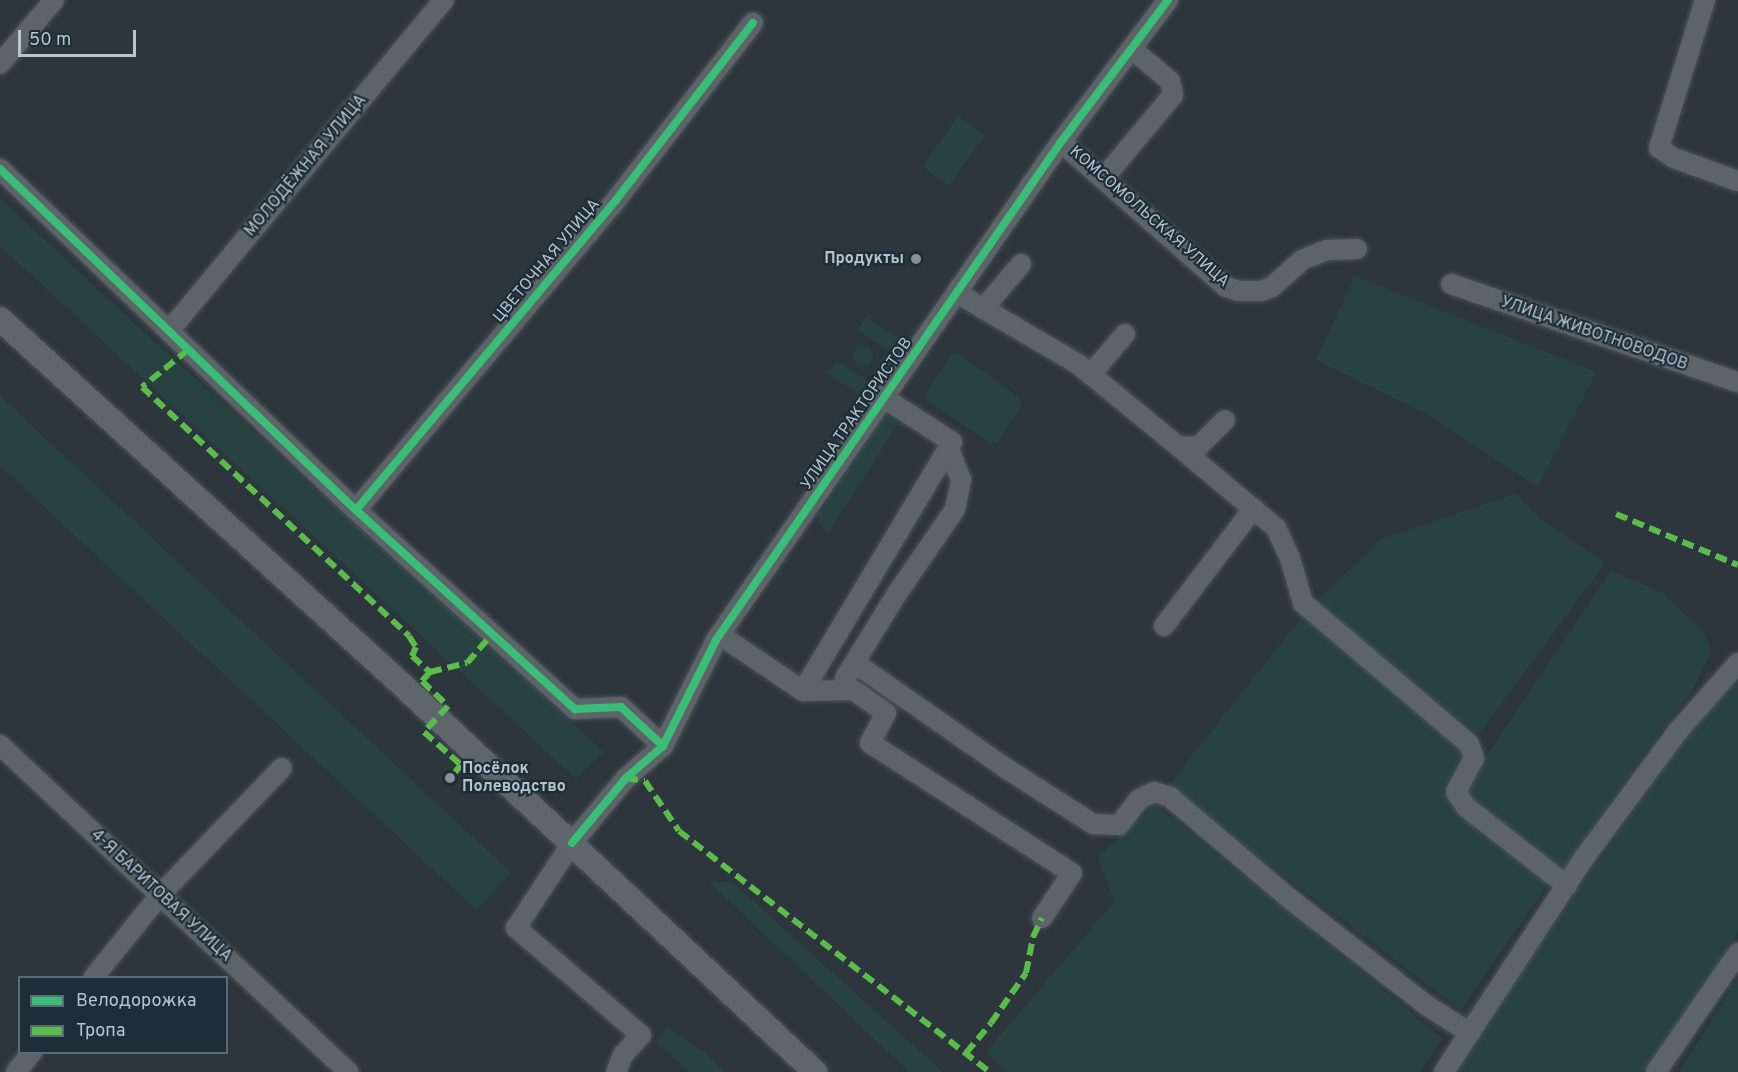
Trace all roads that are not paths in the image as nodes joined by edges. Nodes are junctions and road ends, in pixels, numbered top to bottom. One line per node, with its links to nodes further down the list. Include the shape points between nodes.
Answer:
1 (54, 0): 7 (street)
2 (444, 0): 18 (street, МОЛОДЁЖНАЯ УЛИЦА)
3 (1168, 0): 6 (street, УЛИЦА ТРАКТОРИСТОВ)
4 (1703, 0): 11 (street, via 1659,148 1674,158)
5 (753, 23): 27 (street, ЦВЕТОЧНАЯ УЛИЦА, via 616,200)
6 (1132, 49): 8 (street, УЛИЦА ТРАКТОРИСТОВ); 10 (street, via 1170,81 1174,91)
7 (0, 64)
8 (1061, 142): 10 (street, КОМСОМОЛЬСКАЯ УЛИЦА); 15 (street, УЛИЦА ТРАКТОРИСТОВ)
9 (0, 170): 18 (street)
10 (1103, 179): 12 (street, КОМСОМОЛЬСКАЯ УЛИЦА, via 1226,286 1251,292 1272,287 1302,260 1327,250)
11 (1738, 182)
12 (1357, 249)
13 (1021, 264): 16 (street)
14 (1451, 284): 21 (street, УЛИЦА ЖИВОТНОВОДОВ)
15 (957, 293): 16 (street); 22 (street, УЛИЦА ТРАКТОРИСТОВ)
16 (983, 309): 20 (street, via 1075,362)
17 (0, 320): 37 (main road)
18 (169, 332): 27 (street)
19 (1125, 334): 20 (street)
20 (1090, 375): 24 (street)
21 (1738, 382)
22 (884, 398): 25 (street, via 952,442); 29 (street, УЛИЦА ТРАКТОРИСТОВ)
23 (1225, 420): 24 (street, via 1198,447)
24 (1178, 446): 26 (street)
25 (949, 448): 30 (street, via 961,480 955,509 896,594); 33 (street)
26 (1254, 508): 28 (street); 38 (street, via 1276,528 1290,558 1303,603 1469,744 1474,758 1456,792 1466,807)
27 (356, 510): 35 (street, via 575,709 621,707)
28 (1164, 626)
29 (720, 635): 33 (street); 35 (street, УЛИЦА ТРАКТОРИСТОВ)
30 (855, 663): 32 (street, via 845,678); 43 (street, via 1093,824 1119,825 1140,799 1154,792 1170,796 1290,899 1426,1005)
31 (1738, 663): 38 (street, via 1678,731)
32 (846, 690): 33 (street); 40 (street, via 853,690 886,713 870,743 1072,873)
33 (803, 691)
34 (0, 745): 39 (street, 4-Я БАРИТОВАЯ УЛИЦА)
35 (663, 746): 37 (street, УЛИЦА ТРАКТОРИСТОВ, via 626,778)
36 (282, 768): 39 (street)
37 (572, 843): 47 (street, УЛИЦА ТРАКТОРИСТОВ, via 516,928 641,1035 623,1055); 48 (main road)
38 (1567, 886): 43 (street)
39 (160, 895): 42 (street); 46 (street, 4-Я БАРИТОВАЯ УЛИЦА)
40 (1042, 918)
41 (1738, 953): 50 (street)
42 (95, 976)
43 (1470, 1033): 49 (street)
44 (31, 1054): 45 (street)
45 (16, 1072)
46 (348, 1072)
47 (616, 1072)
48 (815, 1072)
49 (1444, 1072)
50 (1656, 1072)

